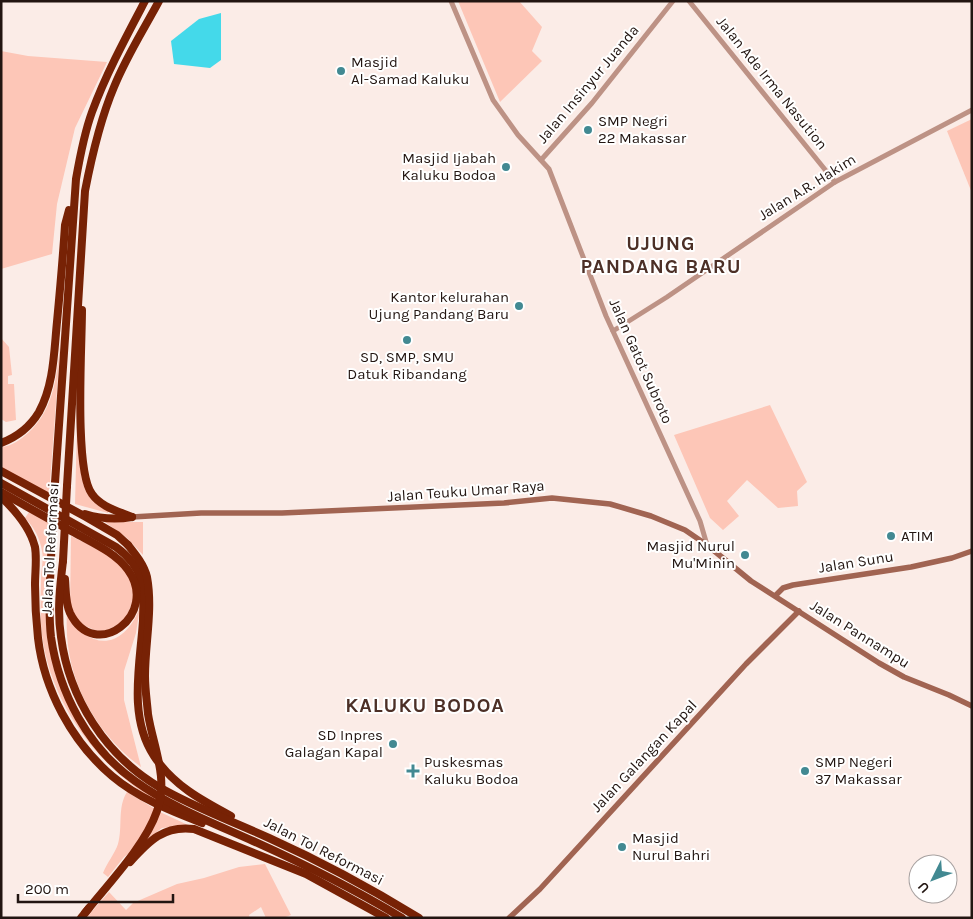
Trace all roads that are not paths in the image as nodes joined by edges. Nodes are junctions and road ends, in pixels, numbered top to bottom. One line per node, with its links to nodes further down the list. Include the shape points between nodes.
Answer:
1 (145, 1): 8 (highway, Jalan Tol Reformasi, via 92,112)
2 (159, 1): 10 (highway, Jalan Tol Reformasi, via 114,86 95,143)
3 (451, 1): 7 (street, Jalan Gatot Subroto, via 493,100)
4 (673, 1): 7 (street, Jalan Insinyur Juanda)
5 (689, 1): 9 (street, Jalan Ade Irma Nasution)
6 (972, 110): 9 (street, Jalan A.R. Hakim)
7 (541, 160): 11 (street, Jalan Gatot Subroto, via 549,168)
8 (76, 179): 12 (highway, via 65,225 52,370 46,397 30,424 17,436); 26 (highway, Jalan Tol Reformasi, bridge, via 51,558 51,636 55,656 68,698 92,738 118,768 154,794 187,812)
9 (835, 182): 11 (street, Jalan A.R. Hakim)
10 (85, 191): 18 (highway, via 81,398 83,470 88,490 96,500); 21 (highway, Jalan Tol Reformasi, bridge)
11 (613, 331): 19 (street, Jalan Gatot Subroto, via 700,521)
12 (2, 443)
13 (1, 471): 17 (highway)
14 (1, 483): 25 (highway, via 116,547 130,560 141,580 144,598 138,693 143,732 150,748 182,787)
15 (1, 492): 21 (highway, via 104,549 128,569 138,595 135,609 122,626 104,635 88,631 76,622 69,611)
16 (1, 497): 26 (highway, via 23,521 33,542 35,602 42,660 58,706 83,744 112,775 150,801)
17 (61, 504): 18 (highway, via 104,519); 27 (highway, bridge, via 128,545 140,559 146,574 149,592 145,677 150,727 160,768 161,792 157,811 134,851)
18 (132, 517): 19 (main road, Jalan Teuku Umar Raya, via 282,513 562,498 635,510 685,530)
19 (707, 545): 22 (main road, Jalan Teuku Umar Raya, via 751,581)
20 (972, 552): 22 (main road, Jalan Sunu, via 911,567 793,585 783,588)
21 (63, 563): 25 (highway, Jalan Tol Reformasi, via 59,612 64,655 77,696 98,732 124,762 158,787)
22 (778, 597): 23 (main road, Jalan Pannampu)
23 (799, 611): 24 (main road, Jalan Pannampu, via 879,664); 31 (main road, Jalan Galangan Kapal, via 746,664 540,889)
24 (972, 706)
25 (268, 837): 30 (highway, Jalan Tol Reformasi, via 346,876)
26 (270, 849): 29 (highway, Jalan Tol Reformasi)
27 (83, 915): 28 (highway, bridge, via 152,840 172,828 183,827 212,835 306,874)
28 (386, 918)
29 (402, 918)
30 (419, 918)
31 (509, 918)

